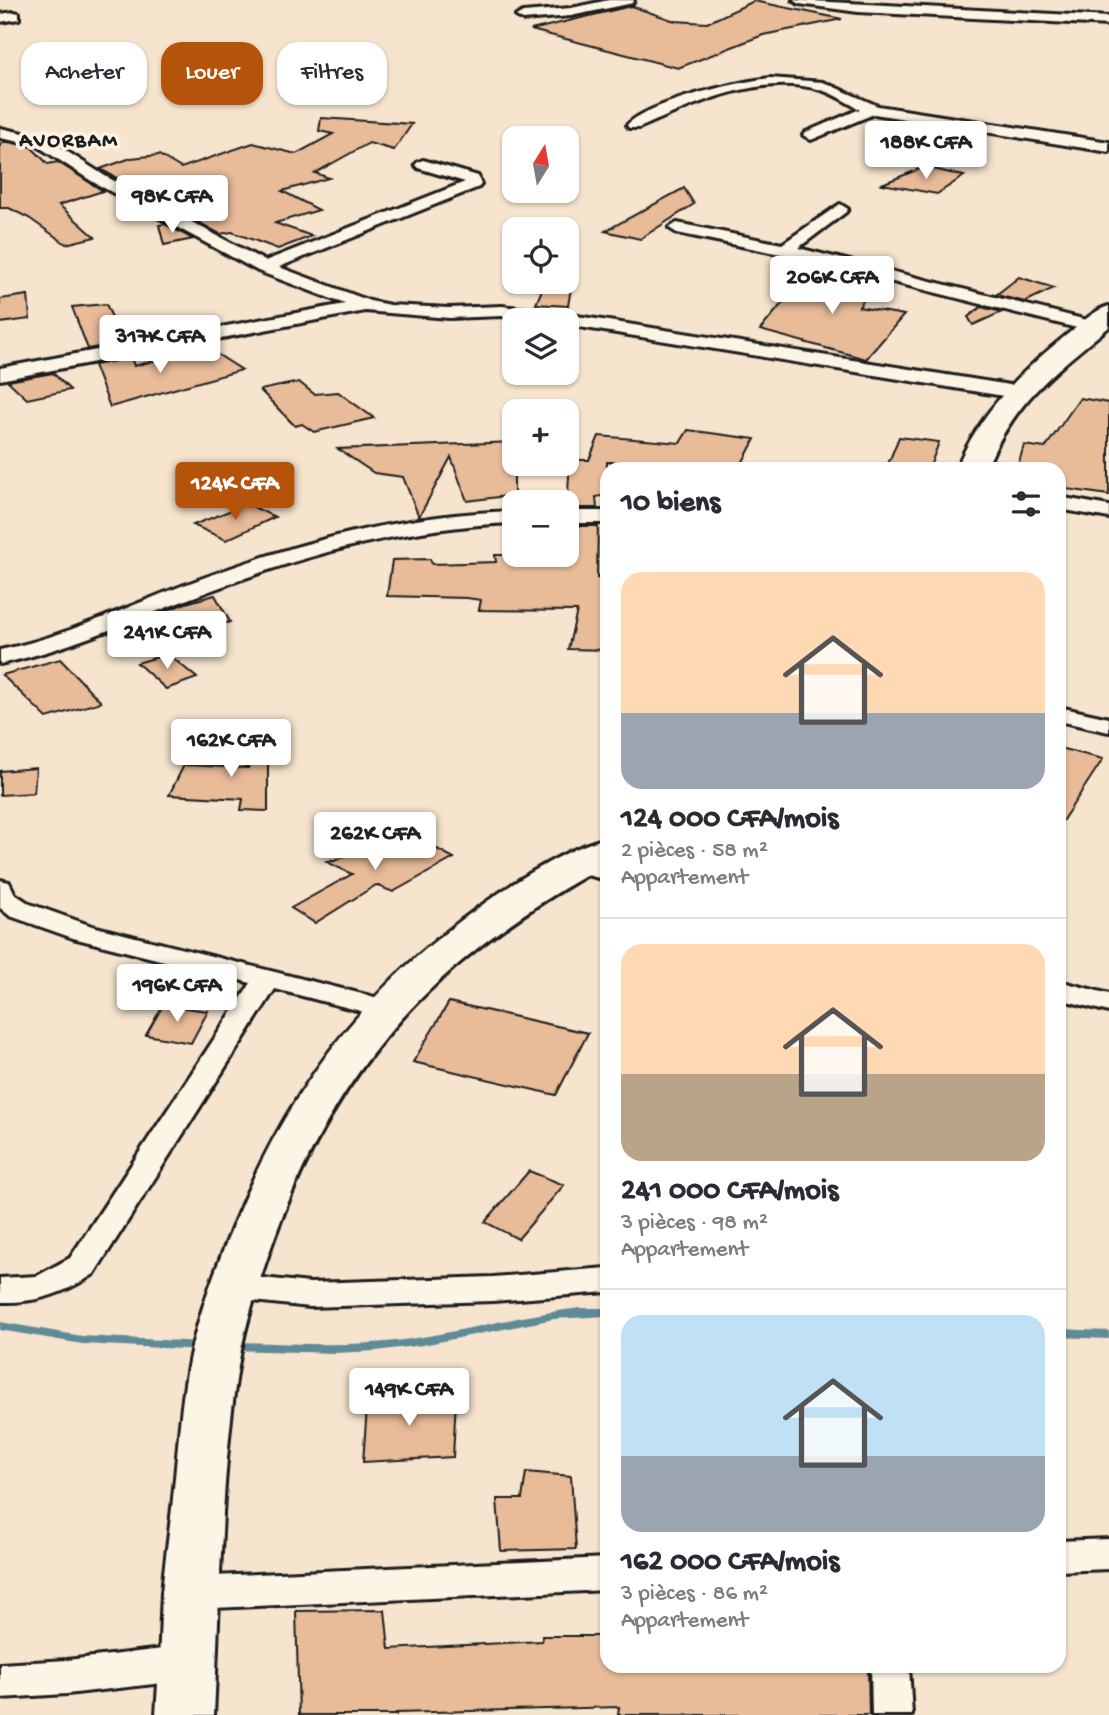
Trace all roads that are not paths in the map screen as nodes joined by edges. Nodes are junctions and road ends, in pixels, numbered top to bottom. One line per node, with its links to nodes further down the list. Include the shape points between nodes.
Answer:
1 (628, 0): 3 (street)
2 (799, 0): 4 (street, via 858,8)
3 (523, 16)
4 (1109, 21)
5 (873, 109): 6 (street, via 820,85 771,82 689,99); 8 (street); 9 (street)
6 (634, 125)
7 (0, 133): 14 (street, via 41,141 99,179)
8 (811, 135)
9 (1109, 148)
10 (423, 165): 14 (street, via 472,179 473,184)
11 (841, 209): 13 (street)
12 (677, 228): 13 (street)
13 (785, 250): 16 (street)
14 (264, 267): 15 (street)
15 (366, 306): 17 (street); 18 (street, via 552,317)
16 (1101, 320): 18 (street)
17 (0, 374)
18 (1016, 392): 19 (street, via 991,424)
19 (974, 462)
20 (1066, 504): 21 (street)
21 (1109, 512)
22 (579, 517): 23 (street)
23 (600, 517)
24 (502, 518): 25 (street, via 354,537 194,589 52,645)
25 (0, 657)
26 (1066, 715): 27 (street)
27 (1109, 725)
28 (597, 862): 33 (street, via 526,892 450,948)
29 (0, 888): 30 (street, via 2,897 20,910 83,932)
30 (267, 979): 33 (street); 35 (street, via 82,1266 52,1285 29,1291)
31 (1066, 992): 32 (street)
32 (1109, 1003)
33 (384, 1008): 36 (street, via 350,1048 298,1129 274,1176)
34 (600, 1281): 36 (street)
35 (0, 1290)
36 (230, 1302): 40 (street, via 212,1371 203,1435)
37 (1109, 1554): 38 (street)
38 (1066, 1556)
39 (600, 1574): 40 (street)
40 (190, 1593): 41 (street)
41 (189, 1663): 43 (street); 44 (street)
42 (890, 1673): 45 (street)
43 (0, 1681)
44 (185, 1715)
45 (892, 1715)

